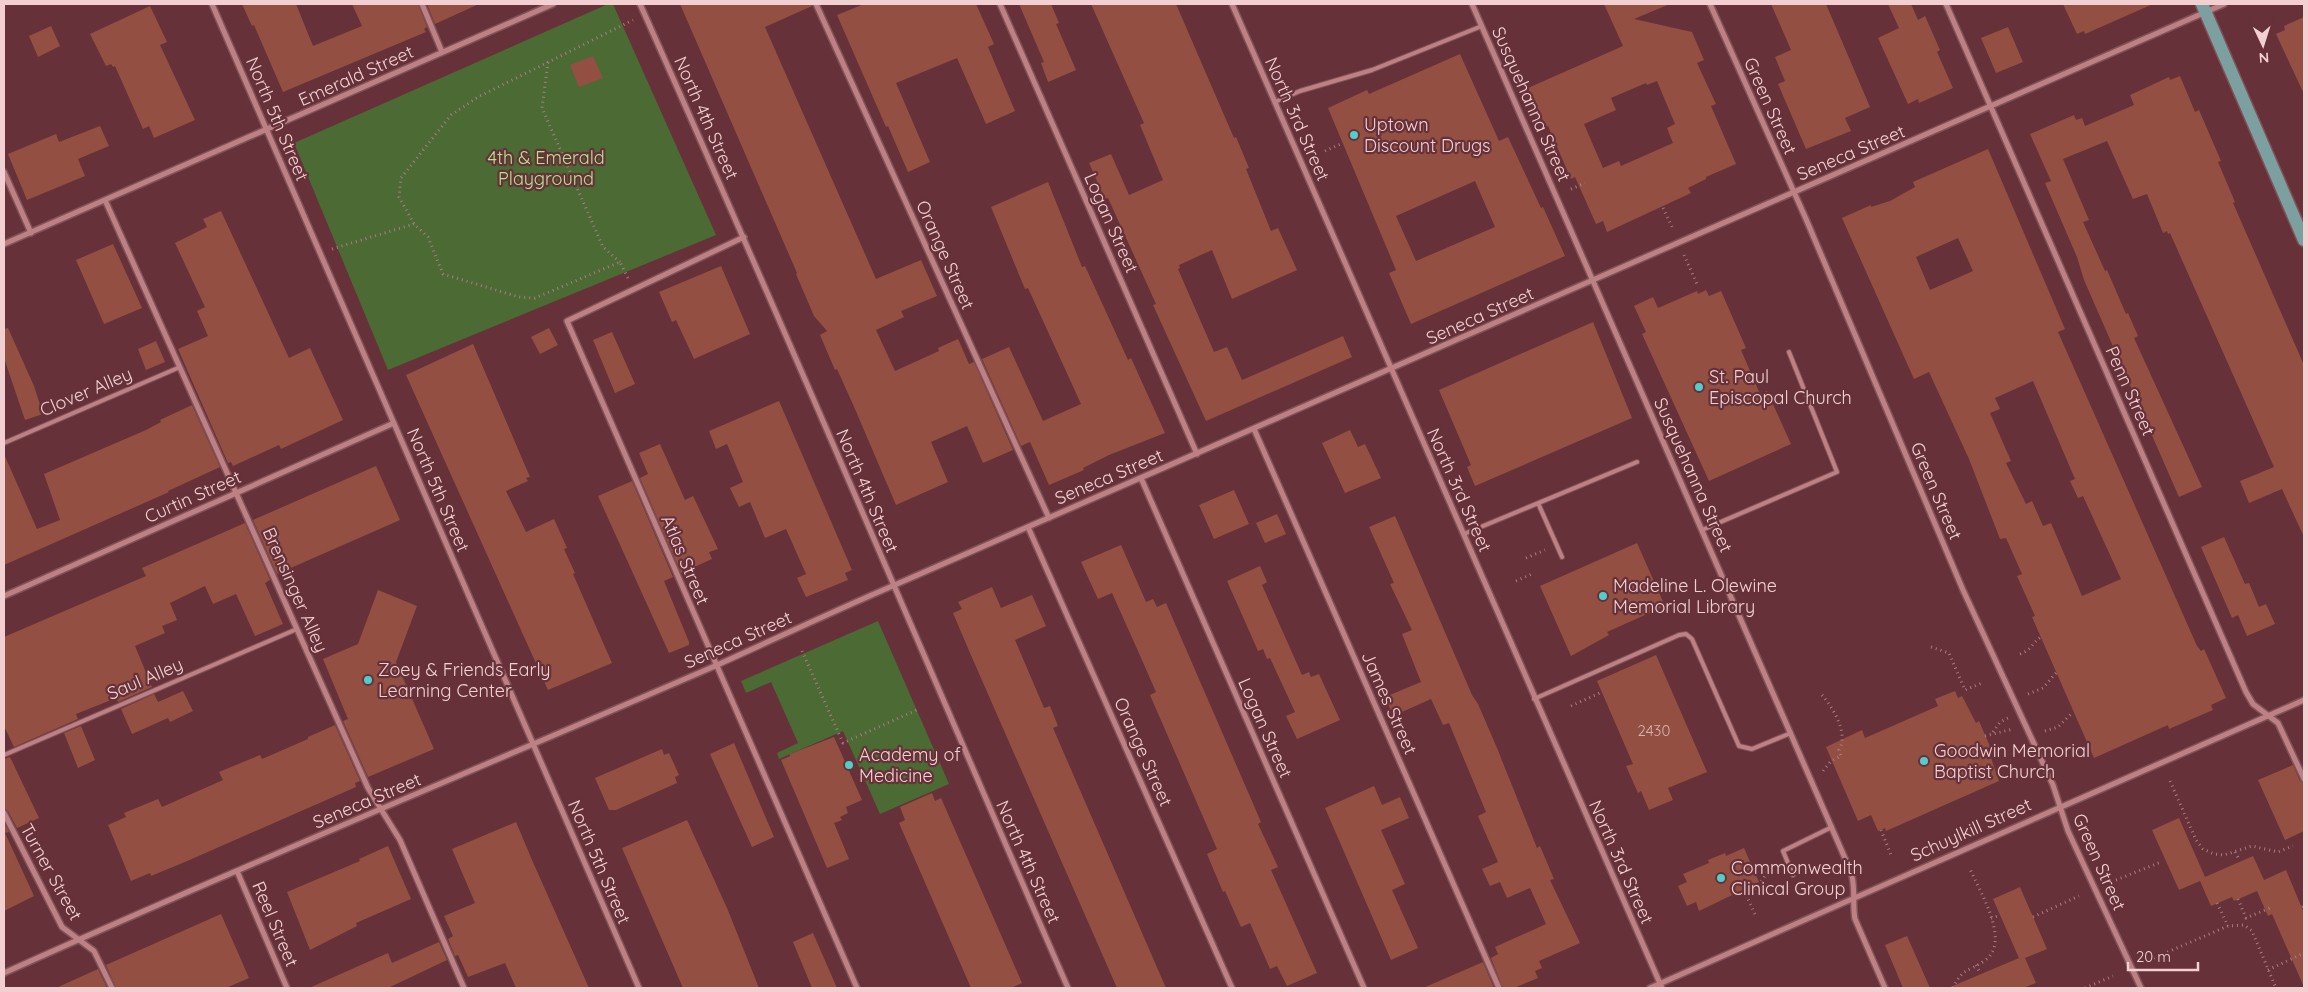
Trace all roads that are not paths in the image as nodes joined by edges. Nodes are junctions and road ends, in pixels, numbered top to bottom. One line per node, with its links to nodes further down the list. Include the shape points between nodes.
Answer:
1 (212, 4): 17 (street, North 5th Street)
2 (422, 4): 14 (street)
3 (554, 4): 14 (street, Emerald Street)
4 (640, 4): 22 (street, North 4th Street)
5 (816, 4): 37 (street, Orange Street)
6 (1000, 4): 32 (street, Logan Street)
7 (1232, 4): 15 (street, North 3rd Street)
8 (1472, 4): 13 (street, Susquehanna Street)
9 (1710, 4): 19 (street, Green Street)
10 (1946, 4): 16 (street, Penn Street)
11 (2224, 4): 12 (street, Seneca Street)
12 (2204, 8): 16 (street, Seneca Street); 23 (main road)
13 (1482, 26): 15 (lane, via 1372,70); 25 (street, Susquehanna Street)
14 (442, 52): 17 (street, Emerald Street)
15 (1275, 102): 28 (street, North 3rd Street)
16 (1991, 108): 19 (street, Seneca Street); 48 (street, Penn Street, via 2246,692 2254,704)
17 (267, 130): 20 (street, Emerald Street); 29 (street, North 5th Street)
18 (4, 172): 21 (street)
19 (1794, 192): 25 (street, Seneca Street); 53 (street, Green Street, via 1963,590)
20 (105, 200): 21 (street, Emerald Street); 27 (street, Brensinger Alley)
21 (31, 233): 24 (street, Emerald Street)
22 (744, 237): 42 (street, North 4th Street); 45 (street, Atlas Street, via 567,321)
23 (2304, 240)
24 (4, 244)
25 (1594, 281): 28 (street, Seneca Street); 39 (street, Susquehanna Street)
26 (1790, 352): 39 (lane, via 1837,472)
27 (180, 366): 31 (lane, Clover Alley); 35 (street, Brensinger Alley)
28 (1391, 369): 30 (street, Seneca Street); 40 (street, North 3rd Street)
29 (394, 424): 35 (street, Curtin Street); 50 (street, North 5th Street)
30 (1254, 429): 32 (street, Seneca Street); 71 (street, James Street)
31 (4, 443)
32 (1197, 454): 34 (street, Seneca Street)
33 (1637, 462): 36 (lane)
34 (1141, 478): 37 (street, Seneca Street); 70 (street, Logan Street)
35 (236, 492): 43 (street, Curtin Street); 44 (street, Brensinger Alley)
36 (1538, 503): 40 (lane); 41 (lane)
37 (1049, 518): 38 (street, Seneca Street)
38 (1028, 527): 42 (street, Seneca Street); 69 (street, Orange Street)
39 (1702, 530): 49 (street, Susquehanna Street)
40 (1464, 534): 46 (street, North 3rd Street)
41 (1562, 557)
42 (893, 586): 45 (street, Seneca Street); 68 (street, North 4th Street)
43 (4, 596)
44 (297, 629): 51 (lane, Saul Alley); 54 (street, Brensinger Alley)
45 (715, 665): 50 (street, Seneca Street); 67 (street, Atlas Street)
46 (1534, 699): 49 (lane, via 1686,634 1692,639 1739,746 1752,749); 62 (street, North 3rd Street)
47 (2304, 700): 48 (street, Schuylkill Street)
48 (2269, 714): 52 (street, Penn Street, via 2283,731); 53 (street, Schuylkill Street)
49 (1791, 733): 56 (street, Susquehanna Street)
50 (533, 744): 54 (street, Seneca Street); 66 (street, North 5th Street)
51 (4, 754)
52 (2304, 780)
53 (2060, 806): 59 (street, Schuylkill Street); 74 (street, Green Street, via 2068,831)
54 (380, 810): 57 (street, Seneca Street); 65 (street, Brensinger Alley, via 400,840)
55 (4, 813): 60 (street, Turner Street, via 62,927)
56 (1832, 827): 58 (lane, via 1783,851); 59 (street, Susquehanna Street, via 1851,872 1855,886)
57 (237, 871): 60 (street, Seneca Street); 64 (street, Reel Street)
58 (1793, 875)
59 (1853, 897): 62 (street, Schuylkill Street); 73 (street, Susquehanna Street, via 1855,919)
60 (80, 939): 61 (street, Seneca Street); 63 (street, Turner Street, via 94,951)
61 (4, 973)
62 (1661, 986): 72 (street, Schuylkill Street)
63 (112, 988)
64 (287, 988)
65 (464, 988)
66 (639, 988)
67 (857, 988)
68 (1068, 988)
69 (1232, 988)
70 (1364, 988)
71 (1499, 988)
72 (1650, 988)
73 (1885, 988)
74 (2141, 988)

